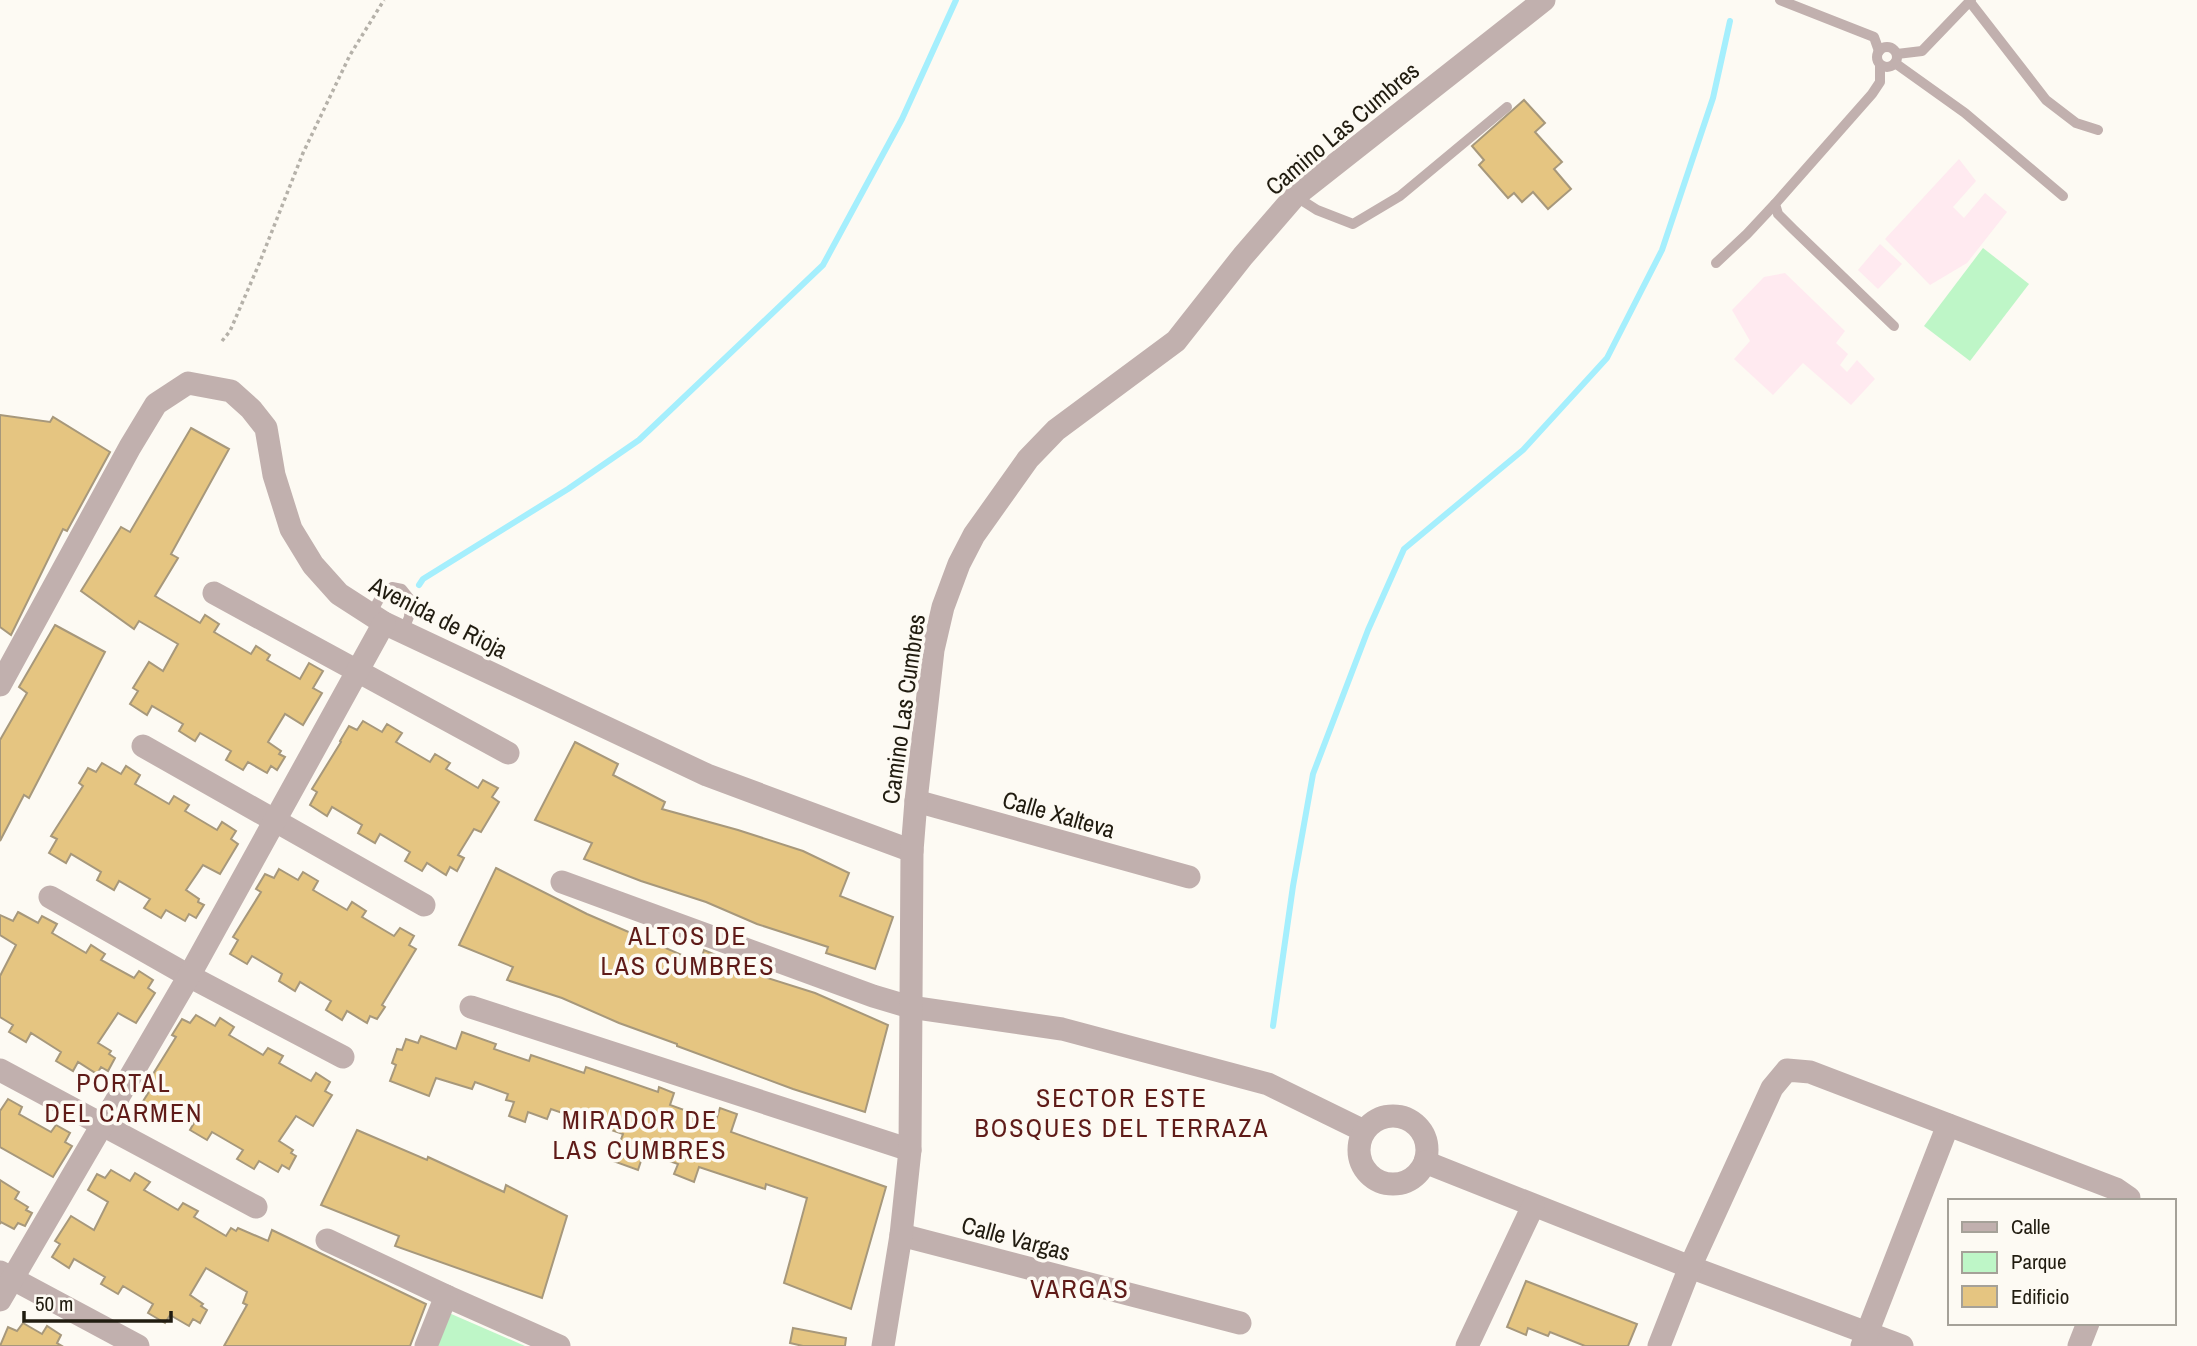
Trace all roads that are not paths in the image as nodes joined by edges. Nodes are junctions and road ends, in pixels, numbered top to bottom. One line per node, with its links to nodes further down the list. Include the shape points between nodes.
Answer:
1 (1544, 0): 9 (street, Camino Las Cumbres)
2 (1780, 0): 4 (lane, via 1874,37)
3 (1970, 1): 5 (lane, via 1922,51); 8 (lane, via 2046,100 2076,123)
4 (1879, 51): 5 (lane, via 1890,47); 6 (lane)
5 (1896, 59): 6 (lane, via 1890,67); 10 (lane)
6 (1880, 65): 11 (lane, via 1880,82 1872,94)
7 (1507, 107): 9 (lane, via 1400,196 1353,224)
8 (2098, 130)
9 (1295, 196): 20 (street, Camino Las Cumbres, via 1176,341 1056,430 1028,459 974,535 943,607 933,650)
10 (2063, 196)
11 (1775, 204): 12 (lane); 13 (lane, via 1778,214)
12 (1716, 263)
13 (1894, 326)
14 (215, 593): 16 (street)
15 (386, 623): 16 (street); 17 (street, Avenida de Rioja, via 340,594 313,565 291,529 274,475 266,428 251,409 231,391 188,383 156,404); 22 (street, Avenida de Rioja, via 707,775)
16 (357, 671): 19 (street); 21 (street)
17 (0, 685)
18 (143, 746): 21 (street)
19 (508, 753)
20 (916, 800): 22 (street, Camino Las Cumbres); 23 (street, Calle Xalteva)
21 (276, 820): 26 (street); 27 (street)
22 (912, 851): 29 (street, Camino Las Cumbres)
23 (1189, 877)
24 (562, 882): 29 (street)
25 (50, 897): 27 (street)
26 (424, 905)
27 (189, 976): 30 (street); 32 (street)
28 (471, 1007): 35 (street)
29 (910, 1007): 34 (street, via 1062,1029 1268,1084); 35 (street, Camino Las Cumbres)
30 (343, 1057)
31 (0, 1070): 32 (street)
32 (103, 1124): 39 (street); 43 (street)
33 (1948, 1125): 37 (street, via 2116,1189); 42 (street, via 1810,1072 1787,1070 1772,1088); 48 (street)
34 (1364, 1131): 36 (street, via 1379,1118 1399,1116 1417,1125 1426,1143); 36 (street, via 1358,1146 1370,1176 1385,1183 1401,1183 1416,1176)
35 (909, 1150): 40 (street, Camino Las Cumbres)
36 (1425, 1162): 38 (street)
37 (2129, 1199)
38 (1533, 1206): 42 (street); 53 (street)
39 (256, 1207)
40 (901, 1235): 46 (street, Calle Vargas); 52 (street, Camino Las Cumbres)
41 (327, 1240): 44 (street)
42 (1690, 1268): 48 (street); 54 (street)
43 (6, 1275): 45 (street); 49 (street)
44 (446, 1296): 50 (street); 51 (street)
45 (0, 1300)
46 (1240, 1323)
47 (2087, 1325): 56 (street)
48 (1865, 1340): 55 (street)
49 (138, 1346)
50 (426, 1346)
51 (559, 1346)
52 (883, 1346)
53 (1467, 1346)
54 (1659, 1346)
55 (1902, 1346)
56 (2079, 1346)

